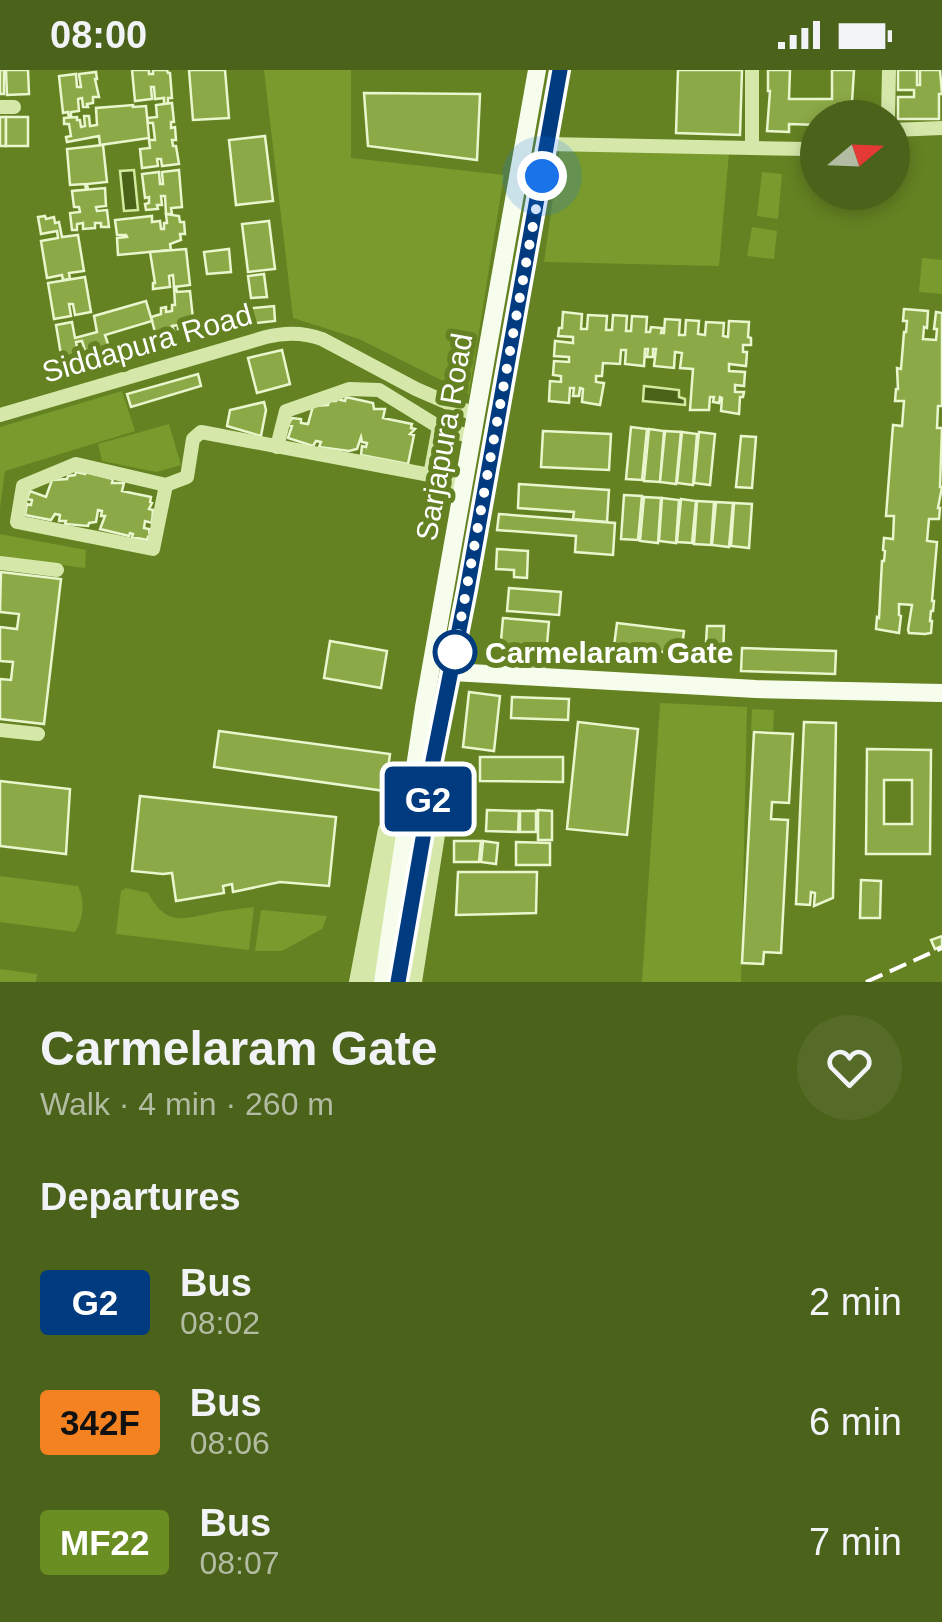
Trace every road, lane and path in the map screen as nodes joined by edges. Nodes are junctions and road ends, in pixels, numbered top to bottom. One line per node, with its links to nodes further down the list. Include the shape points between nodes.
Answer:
1 (537, 70): 11 (main road, Sarjapura Road)
2 (560, 70): 8 (main road, Sarjapura Road)
3 (752, 70): 9 (street)
4 (889, 70): 5 (street)
5 (888, 100)
6 (942, 128): 7 (street)
7 (910, 129)
8 (547, 144): 9 (street); 12 (main road, Sarjapura Road)
9 (752, 148): 10 (street)
10 (800, 149)
11 (510, 221): 12 (main road); 14 (main road, Sarjapura Road)
12 (532, 226): 23 (main road, Sarjapura Road)
13 (0, 415): 14 (street, Siddapura Road, via 290,333 311,335)
14 (476, 415): 16 (main road, Sarjapura Road)
15 (446, 429): 16 (street); 17 (street, via 379,390 349,388 286,411); 18 (street)
16 (472, 437): 19 (main road, Sarjapura Road)
17 (277, 446): 18 (street); 20 (street, via 201,432 193,439 187,477)
18 (437, 477): 19 (street)
19 (464, 484): 28 (main road, Sarjapura Road)
20 (166, 485): 20 (street, via 153,548 17,522 23,486 76,464)
21 (0, 564): 22 (street)
22 (57, 570)
23 (452, 672): 24 (main road); 27 (main road, Sarjapura Road)
24 (942, 692)
25 (0, 730): 26 (street)
26 (38, 734)
27 (428, 800): 32 (main road, Sarjapura Road); 33 (street, via 438,835)
28 (408, 818): 29 (street, via 385,829); 30 (street, via 394,832); 31 (main road, Sarjapura Road)
29 (356, 982)
30 (366, 982)
31 (383, 982)
32 (398, 982)
33 (415, 982)

